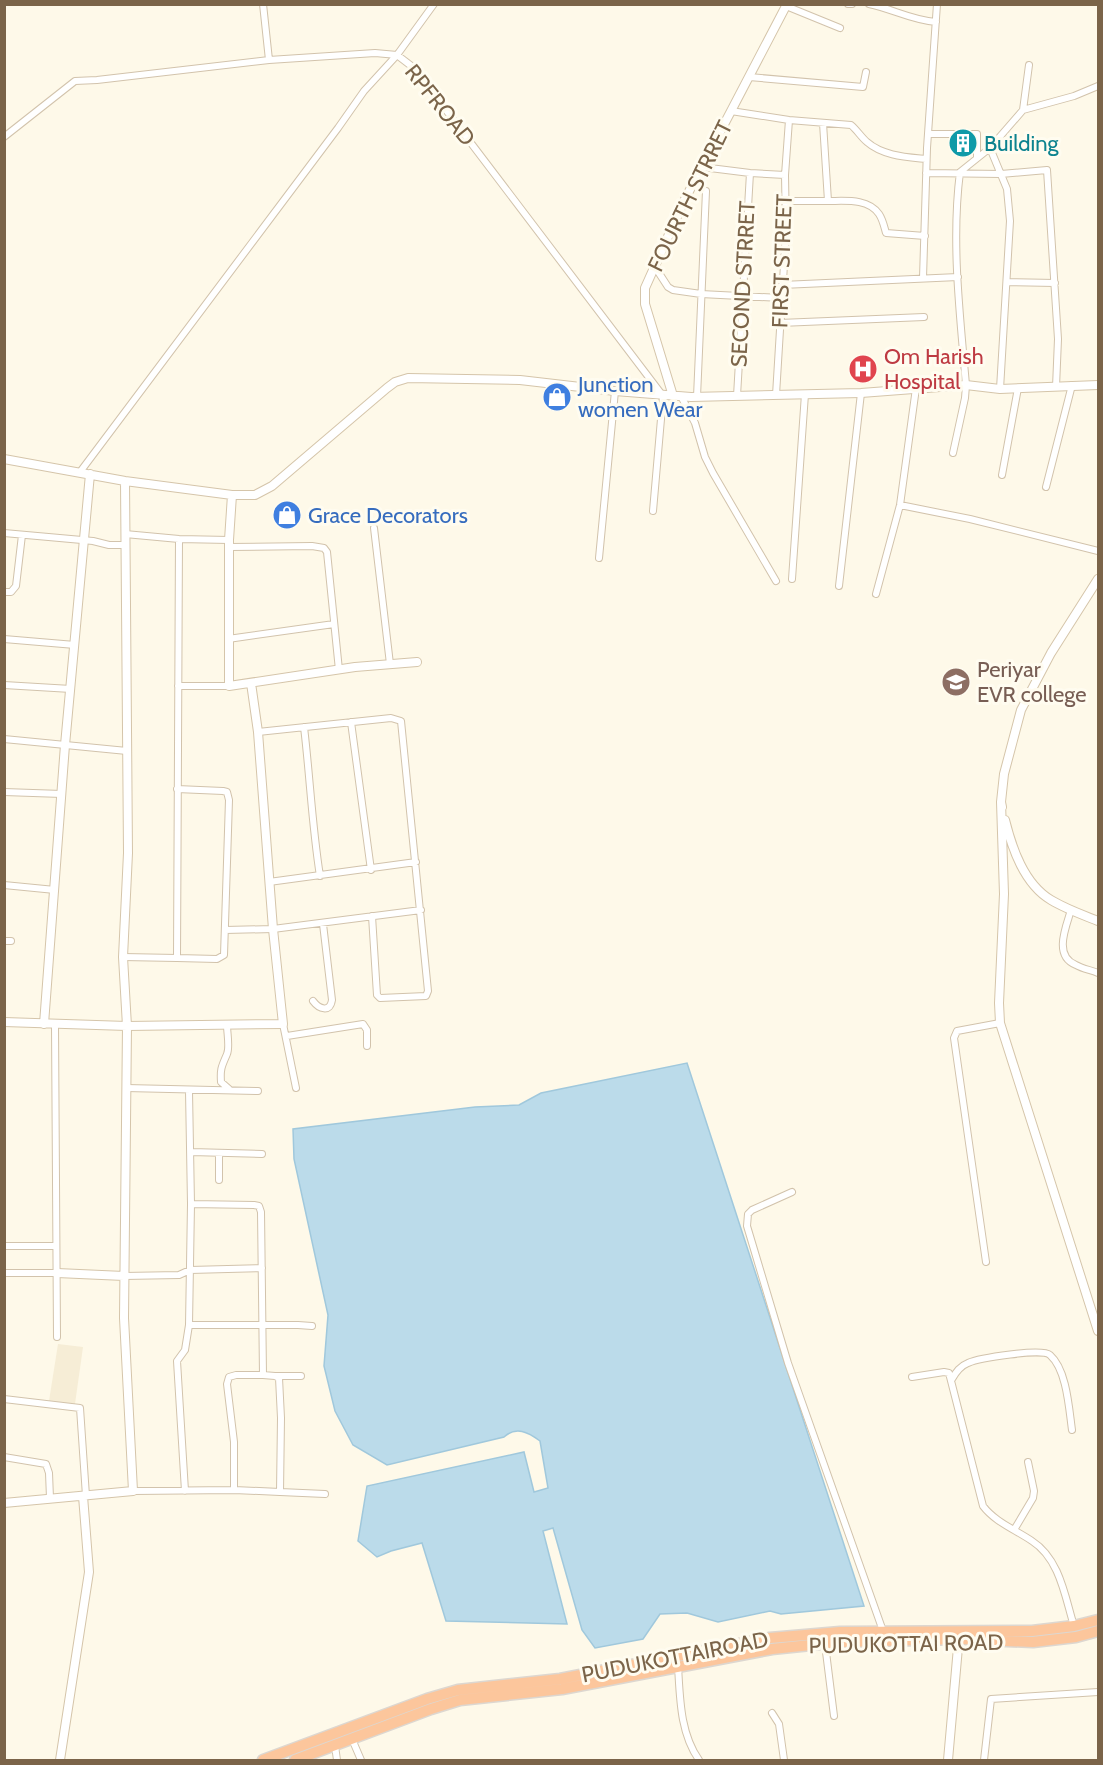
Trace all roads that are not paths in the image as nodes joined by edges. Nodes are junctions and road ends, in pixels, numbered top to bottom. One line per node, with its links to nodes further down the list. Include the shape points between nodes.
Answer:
1 (263, 4): 9 (street)
2 (434, 4): 8 (street)
3 (869, 4): 6 (street, via 916,20)
4 (937, 4): 6 (street)
5 (786, 5): 7 (street); 12 (street, FOURTH STRRET)
6 (936, 22): 18 (street)
7 (840, 28)
8 (398, 55): 9 (street); 55 (street, RPFROAD, via 414,68); 61 (street, RPFROAD, via 364,91)
9 (269, 60): 19 (street, via 75,81)
10 (1029, 65): 14 (street)
11 (866, 72): 12 (street, via 863,87)
12 (749, 77): 15 (street, FOURTH STRRET)
13 (1098, 86): 14 (street)
14 (1023, 110): 20 (street)
15 (731, 111): 16 (street); 23 (street, FOURTH STRRET)
16 (789, 120): 17 (street); 28 (street)
17 (823, 123): 22 (street, via 851,125 868,143 887,153); 31 (street)
18 (928, 134): 21 (street, via 977,134); 22 (street)
19 (4, 137)
20 (990, 148): 21 (street); 27 (street)
21 (977, 158): 25 (street)
22 (926, 159): 24 (street)
23 (702, 167): 26 (street, FIRST STREET); 33 (street, FOURTH STRRET)
24 (926, 172): 25 (street); 32 (street)
25 (960, 172): 27 (street); 34 (street)
26 (750, 173): 28 (street, FIRST STREET); 40 (street, SECOND STRRET)
27 (1001, 174): 36 (street, via 1008,189 1010,221); 37 (street, via 1047,170)
28 (785, 175): 30 (street, FIRST STREET)
29 (706, 191): 39 (street)
30 (784, 201): 31 (street); 38 (street, FIRST STREET)
31 (828, 201): 32 (street, via 869,205 879,213 886,233)
32 (925, 236): 35 (street)
33 (653, 268): 39 (street, via 673,290); 56 (street, FOURTH STRRET, via 645,288 645,304)
34 (958, 277): 35 (street); 44 (street)
35 (923, 278): 38 (street)
36 (1007, 282): 37 (street); 50 (street)
37 (1055, 283): 47 (street)
38 (782, 285): 41 (street, FIRST STREET)
39 (701, 294): 40 (street); 58 (street)
40 (743, 296): 41 (street); 57 (street, SECOND STRRET)
41 (781, 298): 43 (street, FIRST STREET)
42 (924, 317): 43 (street)
43 (780, 323): 54 (street, FIRST STREET)
44 (966, 385): 48 (street); 50 (street); 59 (street)
45 (1072, 385): 46 (street); 47 (street); 65 (street)
46 (1098, 385)
47 (1056, 387): 49 (street)
48 (916, 388): 52 (street); 67 (street)
49 (1018, 388): 50 (street); 63 (street)
50 (1000, 389)
51 (615, 391): 55 (street); 66 (street, via 520,380 402,379 362,408 272,486 255,495); 78 (street)
52 (861, 393): 53 (street); 82 (street)
53 (805, 394): 54 (street); 79 (street)
54 (776, 395): 57 (street)
55 (663, 396): 56 (street); 68 (street)
56 (677, 396): 58 (street); 81 (street, via 695,423 713,472)
57 (737, 396): 58 (street)
58 (697, 397)
59 (953, 453)
60 (4, 459): 61 (street)
61 (80, 472): 62 (street)
62 (90, 474): 64 (street); 74 (street)
63 (1002, 475)
64 (125, 481): 66 (street); 71 (street)
65 (1047, 487)
66 (231, 495): 75 (street)
67 (900, 505): 77 (street); 84 (street)
68 (653, 511)
69 (374, 528): 90 (street)
70 (4, 533): 72 (street)
71 (125, 534): 73 (street); 76 (street)
72 (22, 536): 74 (street); 83 (street, via 16,586 11,592)
73 (179, 539): 75 (street); 94 (street)
74 (84, 541): 76 (street); 88 (street)
75 (229, 544): 85 (street, via 324,548); 87 (street)
76 (126, 545): 102 (street)
77 (1098, 551)
78 (599, 558)
79 (792, 579)
80 (1098, 579): 106 (street, via 1020,710)
81 (776, 581)
82 (838, 586)
83 (4, 592)
84 (876, 594)
85 (334, 624): 87 (street); 91 (street)
86 (4, 639): 88 (street)
87 (228, 639): 95 (street)
88 (75, 645): 96 (street)
89 (417, 662): 90 (street)
90 (390, 664): 91 (street)
91 (339, 670): 92 (street)
92 (251, 682): 95 (street); 99 (street)
93 (4, 685): 96 (street)
94 (178, 686): 95 (street); 103 (street)
95 (229, 686)
96 (70, 689): 101 (street)
97 (351, 722): 98 (street); 107 (street, via 391,718 401,721); 108 (street)
98 (304, 727): 99 (street); 109 (street)
99 (258, 732): 110 (street)
100 (4, 739): 101 (street)
101 (65, 745): 102 (street); 105 (street)
102 (127, 751): 120 (street)
103 (177, 789): 119 (street, via 223,791 228,795); 121 (street)
104 (4, 792): 105 (street)
105 (62, 794): 112 (street)
106 (1001, 802): 114 (street, via 1012,848 1029,879 1049,899); 125 (street, via 1004,894)
107 (416, 862): 108 (street); 113 (street)
108 (371, 870): 109 (street)
109 (320, 876): 110 (street)
110 (269, 882): 118 (street)
111 (4, 885): 112 (street)
112 (55, 890): 126 (street)
113 (422, 910): 115 (street); 115 (street, via 428,991 421,997 377,995)
114 (1071, 910): 116 (street); 122 (street, via 1062,939 1064,954 1076,966)
115 (372, 916): 117 (street)
116 (1098, 921)
117 (323, 924): 118 (street); 123 (street, via 332,1000 323,1009)
118 (273, 929): 119 (street); 128 (street)
119 (225, 930): 121 (street, via 221,958)
120 (123, 957): 121 (street); 130 (street)
121 (177, 958)
122 (1098, 972)
123 (313, 1001)
124 (4, 1022): 126 (street)
125 (1000, 1023): 146 (street, via 957,1031 954,1038); 155 (street)
126 (44, 1024): 129 (street)
127 (227, 1024): 128 (street); 130 (street); 135 (street, via 228,1053 220,1072 221,1082)
128 (283, 1024): 131 (street)
129 (54, 1025): 130 (street); 150 (street)
130 (127, 1026): 133 (street)
131 (287, 1036): 132 (street, via 363,1024); 134 (street)
132 (367, 1046)
133 (126, 1088): 136 (street); 151 (street)
134 (296, 1088)
135 (230, 1089): 136 (street); 137 (street)
136 (189, 1091): 138 (street)
137 (258, 1091)
138 (190, 1152): 139 (street); 143 (street)
139 (219, 1153): 140 (street); 141 (street)
140 (262, 1155)
141 (219, 1180)
142 (792, 1192): 178 (street, via 752,1210 747,1226)
143 (191, 1204): 147 (street, via 260,1206); 148 (street)
144 (4, 1246): 145 (street)
145 (54, 1246)
146 (986, 1262)
147 (262, 1268): 148 (street); 152 (street)
148 (190, 1270): 151 (street, via 179,1275); 153 (street)
149 (4, 1273): 150 (street)
150 (57, 1273): 151 (street); 156 (street)
151 (124, 1276): 167 (street)
152 (263, 1324): 153 (street); 154 (street); 157 (street)
153 (189, 1325): 168 (street, via 185,1350 177,1361)
154 (312, 1326)
155 (1098, 1330)
156 (57, 1337)
157 (263, 1375): 158 (street); 166 (street, via 236,1375 229,1377 227,1384 234,1442)
158 (275, 1376): 159 (street); 169 (street, via 279,1378 281,1418)
159 (301, 1376)
160 (912, 1377): 161 (street, via 944,1372)
161 (952, 1379): 163 (street, via 961,1366 975,1360 1046,1353 1059,1368); 174 (street, via 983,1506)
162 (4, 1399): 171 (street, via 80,1408)
163 (1072, 1430)
164 (4, 1457): 172 (street, via 46,1464)
165 (1028, 1462): 174 (street, via 1035,1491)
166 (234, 1490): 168 (street); 169 (street)
167 (133, 1491): 168 (street); 171 (street)
168 (185, 1491)
169 (280, 1492): 170 (street)
170 (325, 1494)
171 (85, 1496): 172 (street); 188 (street, via 89,1572)
172 (50, 1498): 173 (street)
173 (4, 1503)
174 (1014, 1530): 176 (street, via 1047,1553)
175 (1098, 1620): 176 (highway)
176 (1074, 1626): 179 (highway)
177 (1098, 1631): 179 (highway, PUDUKOTTAI ROAD, via 1033,1641)
178 (877, 1635): 179 (highway, PUDUKOTTAI ROAD); 180 (highway, PUDUKOTTAI ROAD); 181 (highway, PUDUKOTTAIROAD, via 840,1632 770,1638)
179 (959, 1635): 194 (street)
180 (825, 1644): 181 (highway, PUDUKOTTAI ROAD); 184 (street)
181 (678, 1662): 185 (highway, PUDUKOTTAI ROAD, via 562,1689 460,1700); 189 (highway, PUDUKOTTAIROAD, via 458,1690 427,1698); 192 (street, via 680,1706 692,1750)
182 (1098, 1692): 195 (street, via 991,1699)
183 (772, 1713): 193 (street, via 779,1724)
184 (834, 1716)
185 (352, 1739): 186 (highway, PUDUKOTTAI ROAD); 191 (street)
186 (335, 1746): 187 (highway, PUDUKOTTAI ROAD); 190 (street)
187 (300, 1760)
188 (60, 1761)
189 (263, 1761)
190 (337, 1761)
191 (361, 1761)
192 (699, 1761)
193 (781, 1761)
194 (948, 1761)
195 (984, 1761)

